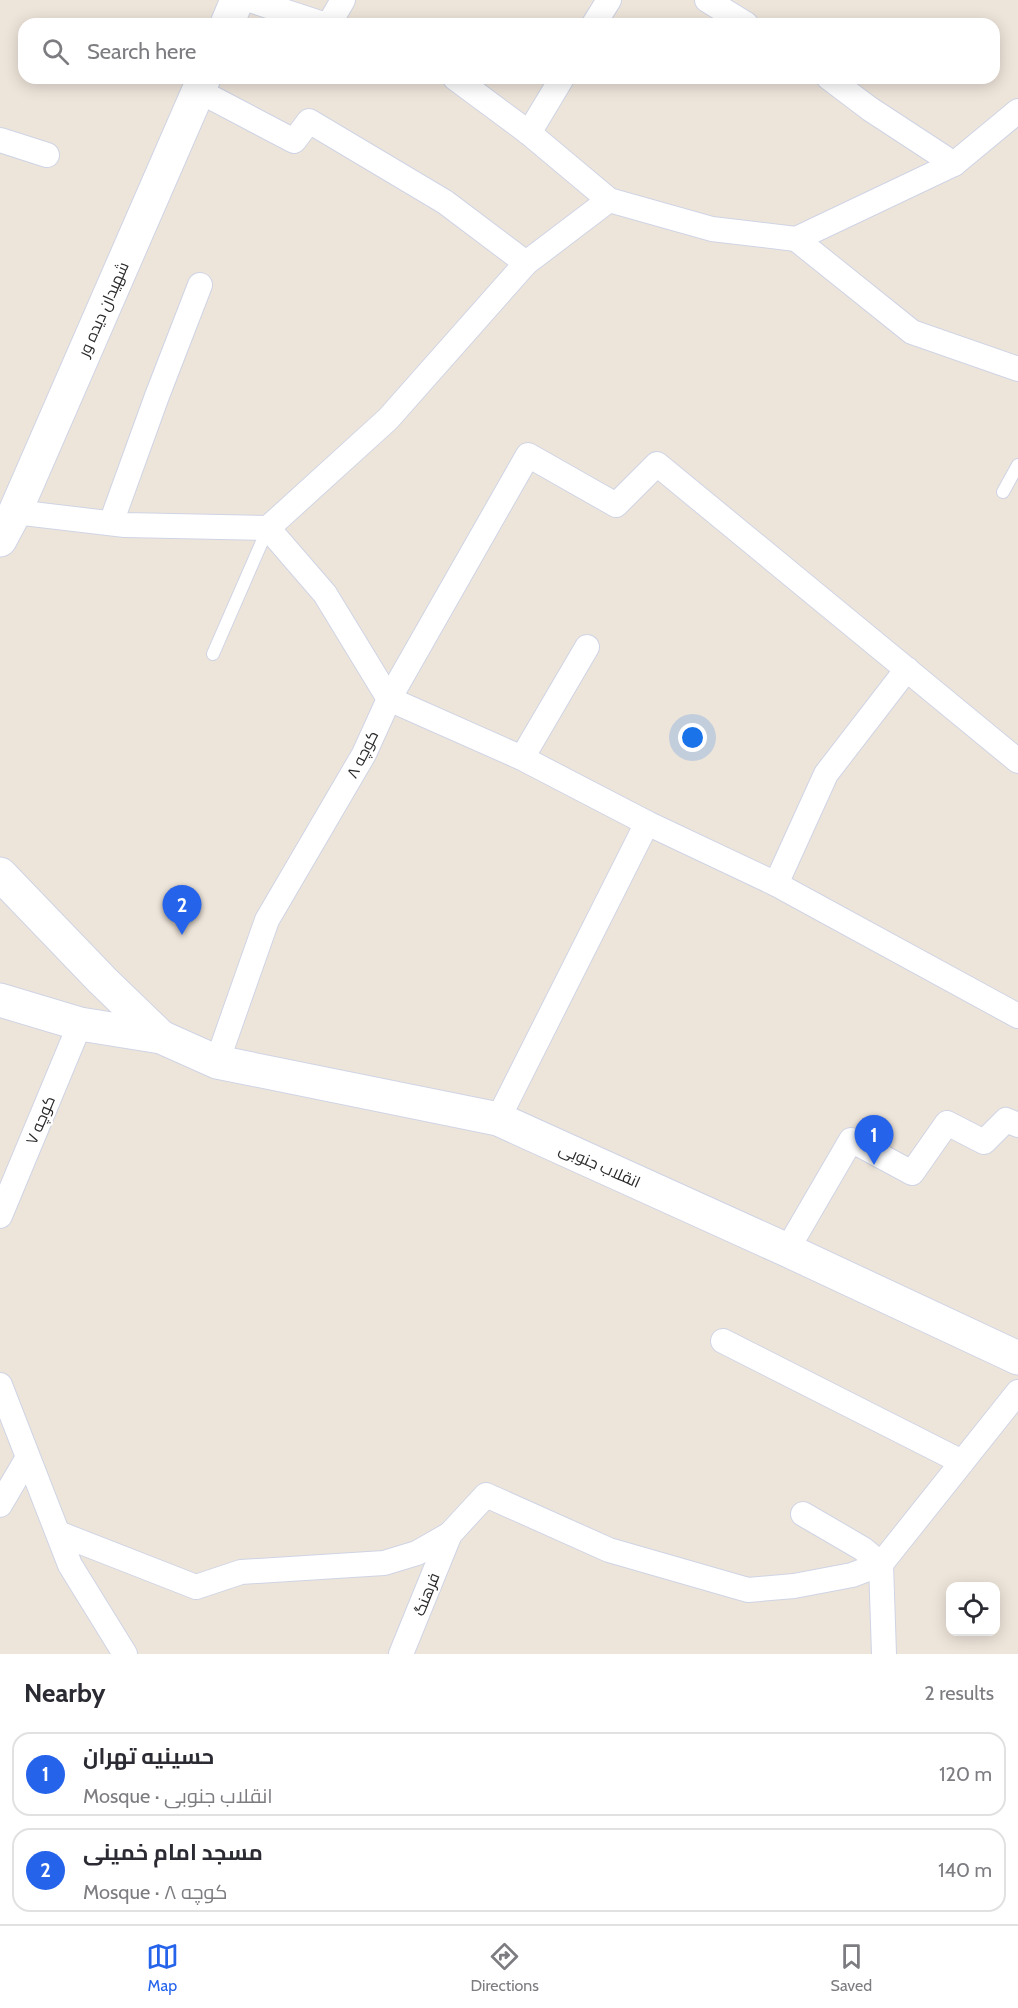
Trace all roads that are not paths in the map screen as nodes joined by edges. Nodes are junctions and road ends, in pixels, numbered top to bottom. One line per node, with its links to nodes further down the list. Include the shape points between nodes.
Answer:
1 (237, 0): 6 (main road)
2 (250, 0): 7 (street)
3 (343, 0): 8 (street)
4 (609, 0): 9 (street)
5 (707, 0): 10 (street)
6 (230, 18)
7 (305, 18)
8 (332, 18)
9 (598, 18)
10 (736, 18)
11 (201, 84): 22 (street, via 294,141 309,121 445,202); 28 (main road, شهیدان دیده ور)
12 (463, 84): 16 (street)
13 (558, 84): 16 (street)
14 (837, 84): 19 (street)
15 (1018, 111): 19 (street)
16 (529, 133): 20 (street)
17 (0, 140): 18 (street)
18 (47, 155)
19 (954, 164): 21 (street)
20 (609, 201): 21 (street, via 712,229); 22 (street)
21 (796, 239): 24 (street, via 912,332)
22 (526, 263): 29 (street, via 388,419)
23 (200, 285): 27 (street)
24 (1018, 369)
25 (1018, 465): 26 (lane)
26 (1003, 492)
27 (111, 523): 28 (street); 29 (street)
28 (7, 526)
29 (268, 528): 31 (lane); 33 (street, via 325,594)
30 (587, 647): 34 (street)
31 (213, 654)
32 (907, 669): 33 (street, کوچه ۸, via 657,464 616,505 528,455); 35 (street); 38 (street, via 826,774)
33 (389, 699): 34 (street); 43 (street, کوچه ۸, via 364,754 267,920)
34 (522, 758): 36 (street)
35 (1018, 760)
36 (647, 823): 38 (street); 44 (street)
37 (0, 874): 42 (main road)
38 (776, 884): 40 (street)
39 (0, 1000): 41 (main road)
40 (1018, 1016)
41 (80, 1024): 42 (main road); 46 (street, کوچه ۷)
42 (161, 1036): 43 (main road, انقلاب جنوبی)
43 (217, 1062): 44 (main road, انقلاب جنوبی)
44 (498, 1119): 47 (main road, انقلاب جنوبی)
45 (1018, 1125): 47 (street, via 1006,1120 984,1142 947,1123 912,1173 851,1140)
46 (0, 1216)
47 (787, 1250): 49 (main road, انقلاب جنوبی)
48 (723, 1341): 53 (street)
49 (1018, 1358)
50 (0, 1385): 52 (street)
51 (1018, 1392): 53 (street)
52 (27, 1459): 54 (street); 56 (street)
53 (962, 1462): 58 (street)
54 (0, 1505)
55 (802, 1514): 58 (street, via 863,1549)
56 (58, 1533): 57 (street, via 196,1587 241,1572 384,1563 417,1553); 59 (street, via 70,1565)
57 (450, 1534): 58 (street, via 486,1494 609,1550 748,1590 852,1575); 60 (street, فرهنگ)
58 (881, 1564): 61 (street)
59 (125, 1654)
60 (401, 1654)
61 (884, 1654)

